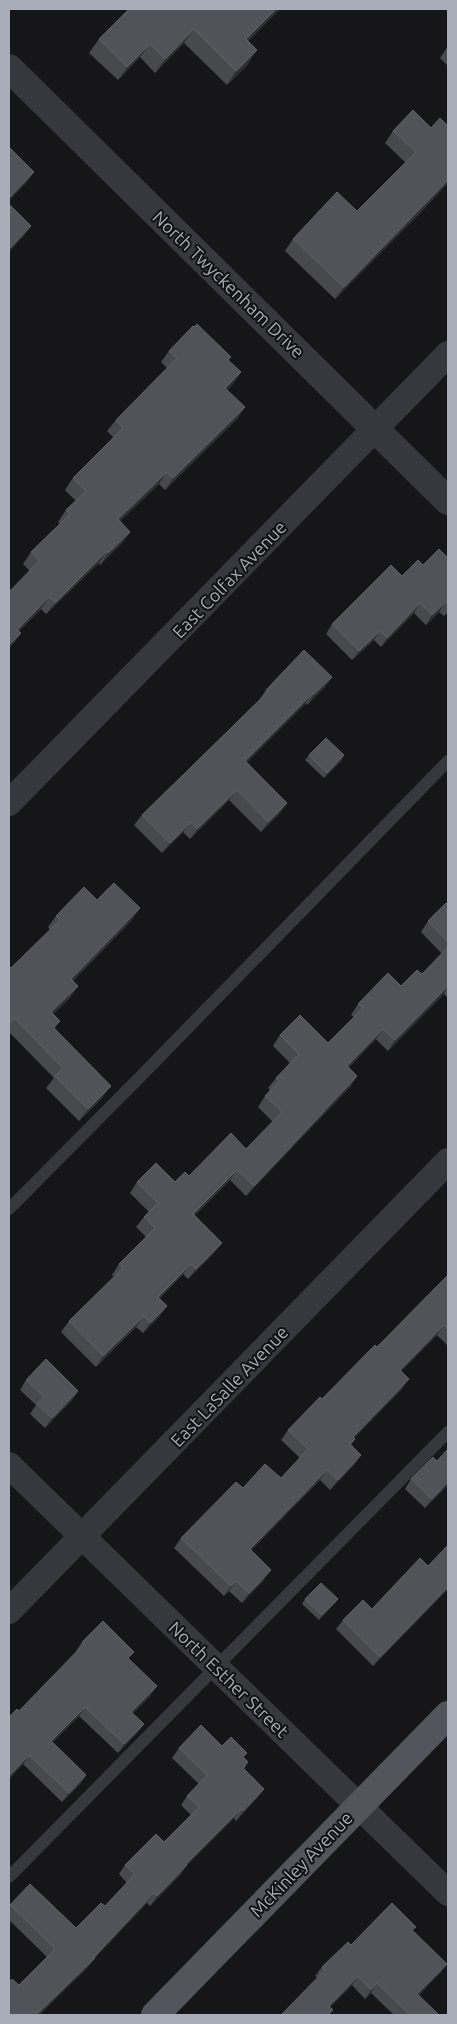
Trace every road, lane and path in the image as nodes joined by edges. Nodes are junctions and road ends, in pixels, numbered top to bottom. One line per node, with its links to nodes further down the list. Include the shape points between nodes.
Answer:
1 (9, 68): 3 (street, North Twyckenham Drive)
2 (448, 354): 3 (street, East Colfax Avenue)
3 (376, 428): 4 (street, North Twyckenham Drive); 6 (street, East Colfax Avenue)
4 (448, 501)
5 (448, 761): 8 (lane)
6 (9, 803)
7 (448, 1161): 11 (street, East LaSalle Avenue)
8 (9, 1209)
9 (448, 1432): 13 (lane)
10 (9, 1465): 11 (street, North Esther Street)
11 (82, 1536): 12 (street, East LaSalle Avenue); 13 (street, North Esther Street)
12 (9, 1611)
13 (216, 1667): 15 (street, North Esther Street); 16 (lane)
14 (448, 1714): 15 (main road, McKinley Avenue)
15 (358, 1805): 17 (street, North Esther Street); 18 (main road, McKinley Avenue)
16 (9, 1877)
17 (448, 1893)
18 (155, 2015)

